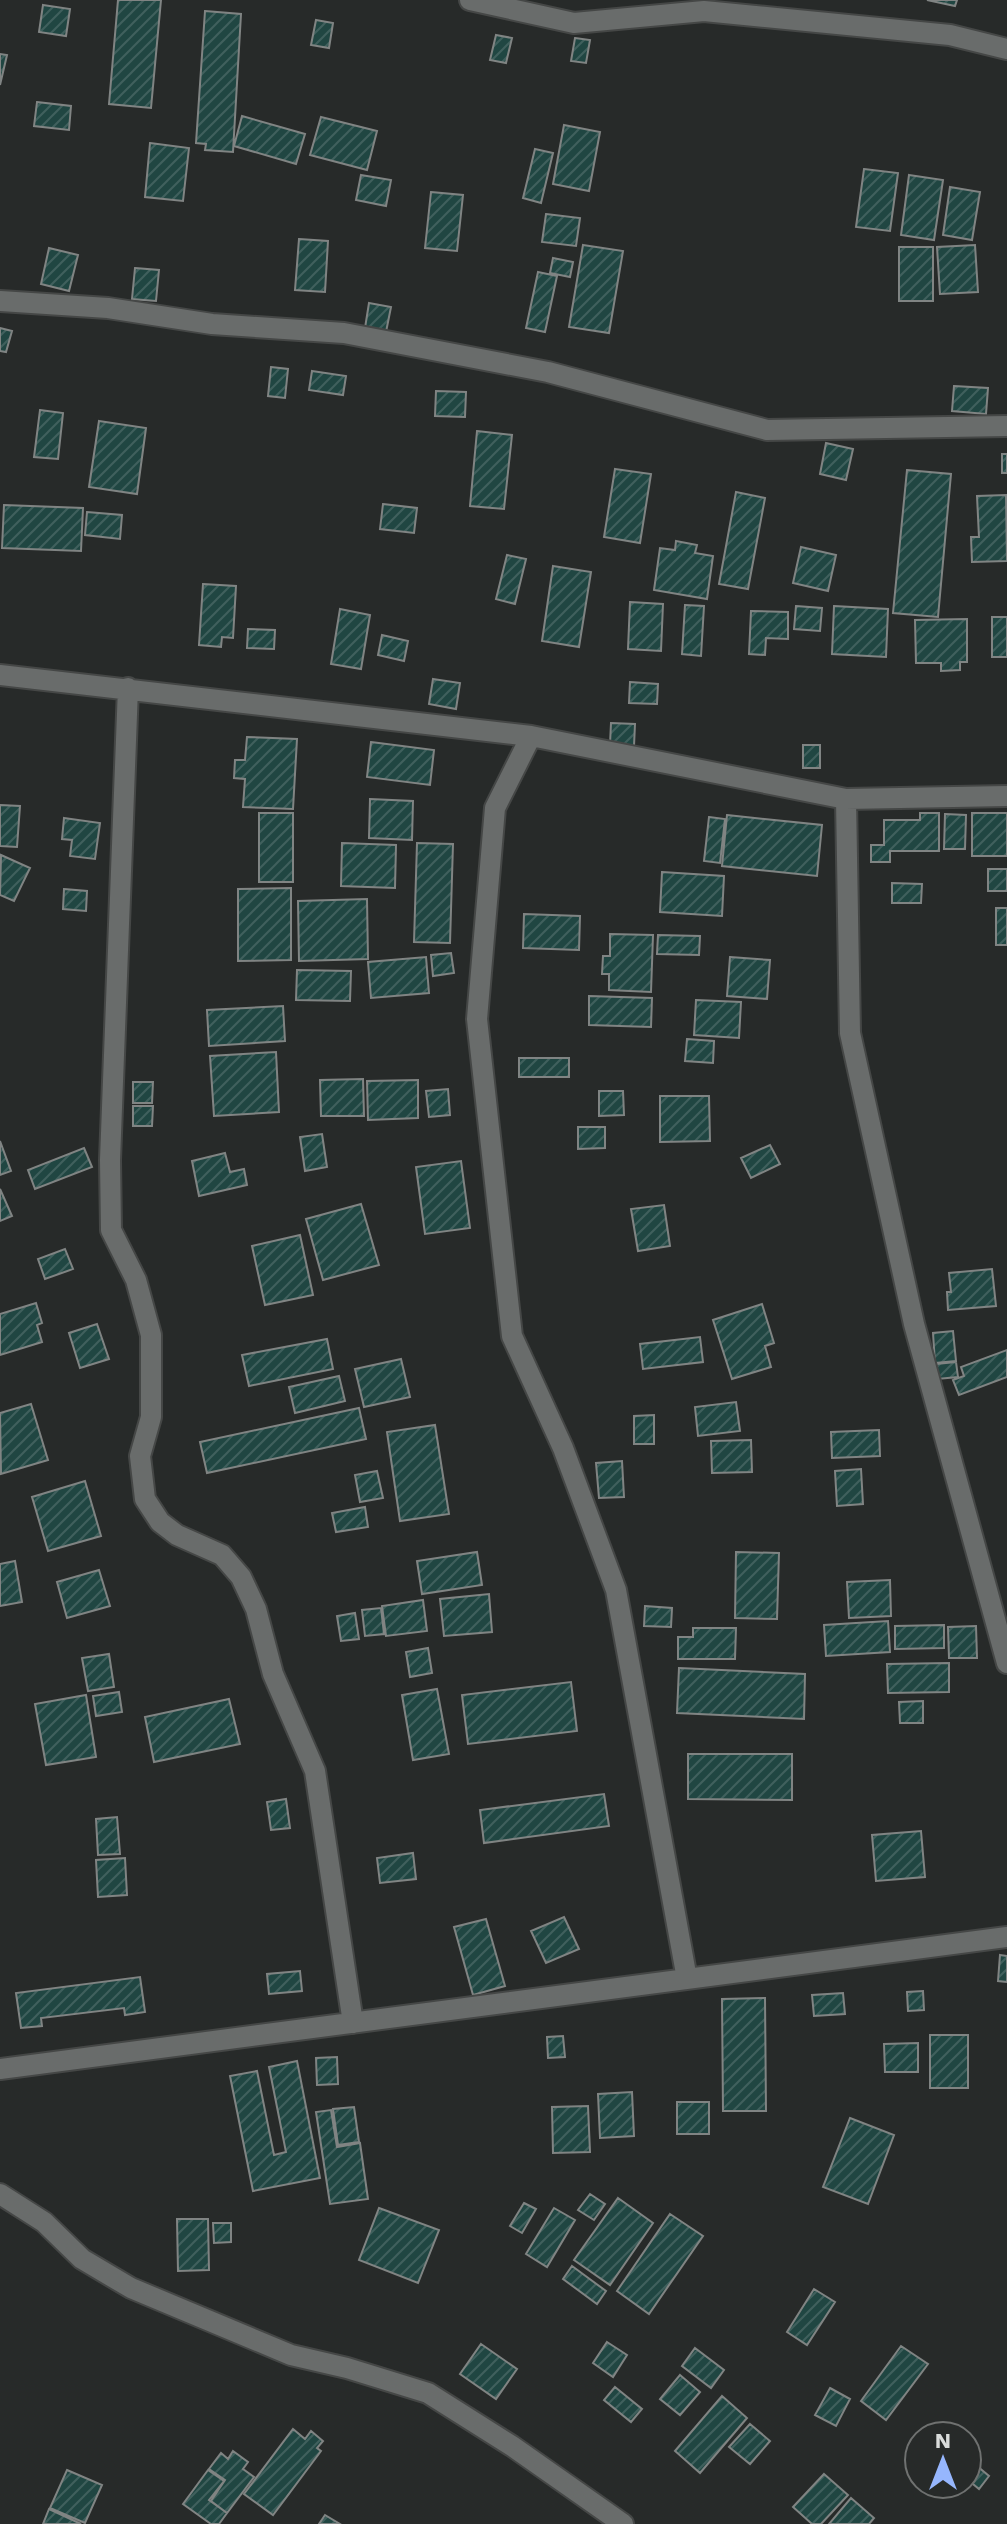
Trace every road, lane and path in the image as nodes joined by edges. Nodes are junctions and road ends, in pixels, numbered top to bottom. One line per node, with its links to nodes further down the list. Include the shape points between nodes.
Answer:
1 (470, 0): 2 (street, via 574,23 704,11 950,35)
2 (1007, 49)
3 (0, 301): 4 (street, via 344,333 548,372 767,430)
4 (1007, 426)
5 (0, 675): 6 (street)
6 (128, 688): 7 (street); 13 (street, via 111,1230 136,1280 151,1335 151,1417 140,1456 145,1499 160,1522 177,1535 222,1555 241,1577 256,1609 273,1674 315,1771)
7 (531, 736): 9 (street); 12 (street, via 495,808 477,1019 512,1336 563,1448 616,1590)
8 (1007, 796): 9 (street)
9 (846, 799): 10 (street, via 850,1033 914,1324)
10 (1007, 1663)
11 (1007, 1937): 12 (street)
12 (687, 1979): 13 (street)
13 (353, 2023): 14 (street)
14 (1, 2064)
15 (0, 2194): 16 (street, via 44,2222 82,2259 131,2288 291,2355 428,2393)
16 (623, 2524)

